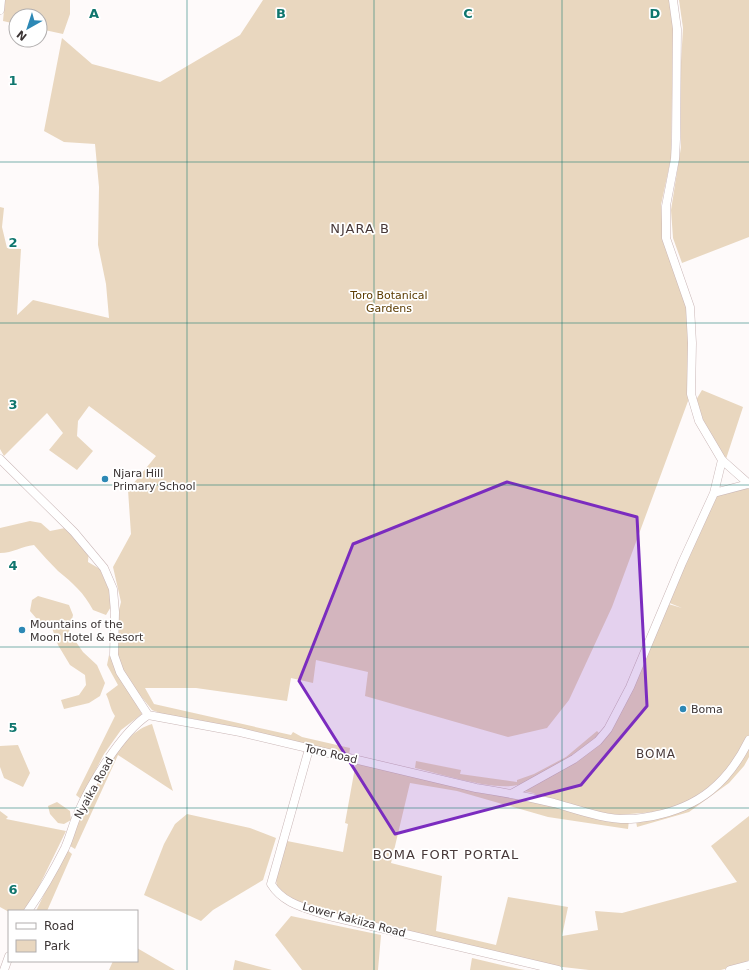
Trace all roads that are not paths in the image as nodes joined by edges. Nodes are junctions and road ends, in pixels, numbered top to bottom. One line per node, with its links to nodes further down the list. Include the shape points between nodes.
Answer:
1 (1, 0): 3 (main road)
2 (673, 0): 5 (main road, via 677,28 676,139 666,206 666,238 690,307 691,394 699,421)
3 (0, 10)
4 (0, 459): 8 (main road, via 74,532 104,568 113,589 116,612 113,636 115,659)
5 (722, 460): 6 (main road); 7 (main road)
6 (748, 484): 7 (main road)
7 (714, 493): 11 (main road, via 630,687 608,729 598,741 574,759)
8 (148, 715): 10 (main road, Toro Road, via 211,726); 12 (main road, Nyaika Road, via 131,728 104,768 78,812 66,846 45,886)
9 (749, 740): 11 (main road, Toro Road, via 730,773 711,790 686,807 666,813 632,820 602,816)
10 (309, 749): 11 (main road, Toro Road, via 476,788); 16 (main road, Lower Kakiiza Road, via 271,884 279,895 294,904 330,916)
11 (513, 793)
12 (29, 910)
13 (8, 959): 15 (main road)
14 (749, 965): 17 (main road)
15 (4, 970)
16 (558, 970)
17 (730, 970)

